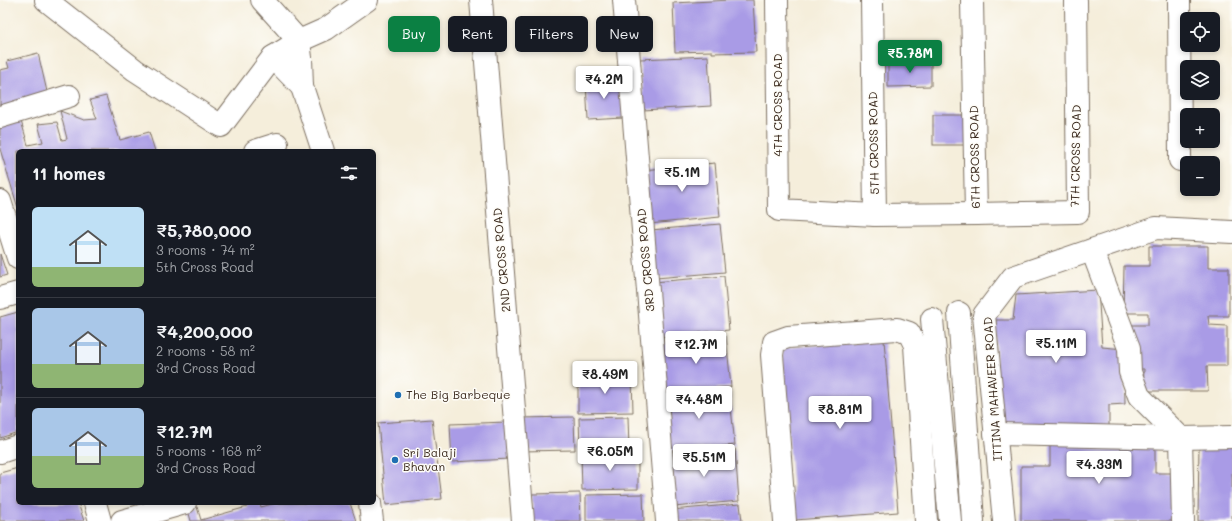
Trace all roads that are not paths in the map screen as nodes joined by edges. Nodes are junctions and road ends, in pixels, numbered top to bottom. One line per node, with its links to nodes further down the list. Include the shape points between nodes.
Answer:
1 (46, 0): 12 (street, via 135,70 221,126)
2 (262, 0): 11 (street)
3 (367, 0): 11 (street, via 326,29)
4 (481, 0): 43 (street, 2ND CROSS ROAD)
5 (624, 0): 44 (street, 3RD CROSS ROAD)
6 (777, 0): 21 (street, 4TH CROSS ROAD)
7 (872, 0): 23 (street, 5TH CROSS ROAD)
8 (972, 0): 22 (street, 6TH CROSS ROAD)
9 (1076, 0): 22 (street, 7TH CROSS ROAD, via 1078,212)
10 (1179, 0): 19 (street)
11 (299, 41): 12 (street); 13 (street)
12 (274, 57): 13 (street)
13 (302, 87): 18 (street)
14 (69, 96): 15 (street)
15 (0, 116)
16 (277, 144): 17 (street)
17 (261, 149)
18 (322, 149)
19 (1180, 160)
20 (0, 200): 24 (street)
21 (778, 210): 23 (street, 6TH CROSS ROAD)
22 (976, 214): 23 (street, 6TH CROSS ROAD)
23 (876, 215)
24 (13, 228): 26 (street)
25 (1232, 232): 27 (street, ITTINA MAHAVEER ROAD, via 1156,228)
26 (16, 246)
27 (1092, 250): 32 (street, ITTINA MAHAVEER ROAD, via 1013,277 984,315); 34 (street, via 1129,348 1130,372 1139,396)
28 (16, 294): 29 (street)
29 (0, 298)
30 (959, 313): 48 (street)
31 (932, 319): 47 (street)
32 (995, 434): 34 (street); 49 (street, ITTINA MAHAVEER ROAD)
33 (1232, 436): 34 (street)
34 (1181, 438): 50 (street)
35 (16, 447): 36 (street)
36 (0, 452)
37 (96, 505): 40 (street)
38 (178, 505): 41 (street)
39 (370, 505): 42 (street)
40 (100, 521)
41 (122, 521)
42 (372, 521)
43 (523, 521)
44 (667, 521)
45 (785, 521): 46 (street, via 772,355 774,342 788,337 897,329 909,333 915,345)
46 (926, 521)
47 (950, 521)
48 (973, 521)
49 (1004, 521)
50 (1183, 521)

